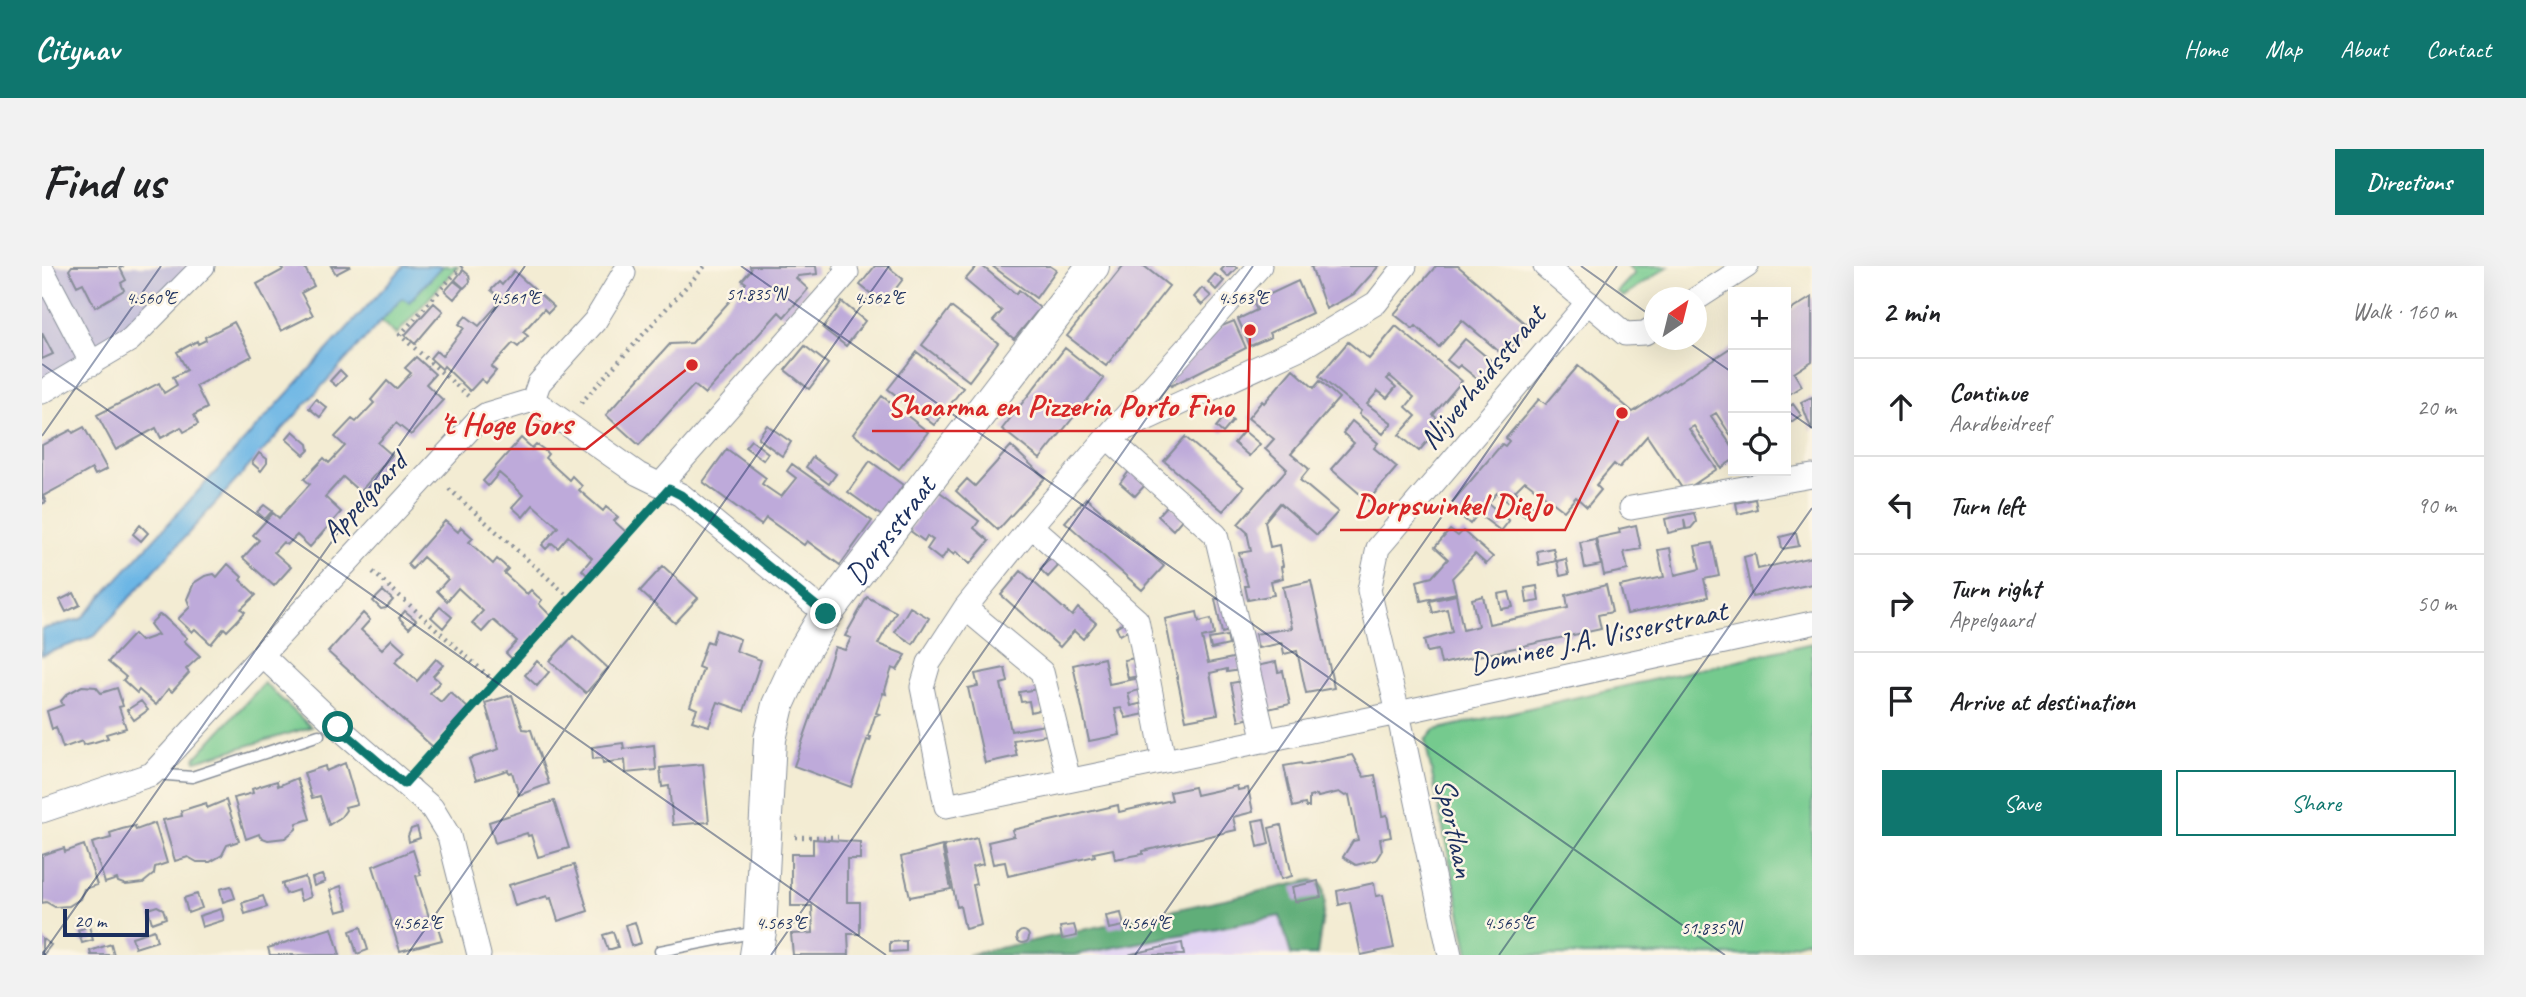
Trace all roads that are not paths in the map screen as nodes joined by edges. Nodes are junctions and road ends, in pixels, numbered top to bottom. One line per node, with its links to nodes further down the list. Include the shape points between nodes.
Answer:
1 (203, 266): 13 (street, via 130,340)
2 (845, 266): 18 (street, via 847,273)
3 (1093, 266): 22 (main road, Dorpsstraat)
4 (1260, 266): 16 (street)
5 (1405, 266): 16 (street, via 1376,303 1302,348)
6 (1545, 266): 11 (street)
7 (1747, 266): 10 (street)
8 (42, 269): 13 (street)
9 (624, 273): 15 (street, via 595,321 539,383)
10 (1707, 292)
11 (1588, 302): 12 (street, via 1625,334); 25 (street, Nijverheidsstraat, via 1378,548 1369,590)
12 (1644, 333)
13 (92, 364): 14 (street)
14 (42, 392)
15 (533, 400): 18 (street, via 638,474); 24 (street, Appelgaard, via 478,420)
16 (1107, 437): 20 (street); 27 (street, via 1216,535)
17 (1812, 477): 19 (street)
18 (664, 487): 22 (street, via 681,495)
19 (1631, 508)
20 (1031, 526): 21 (street); 28 (street, via 1138,621)
21 (965, 608): 30 (street, via 1042,672); 30 (street, via 929,663 922,687 946,806)
22 (826, 614): 32 (main road, Dorpsstraat, via 778,705 770,739)
23 (1812, 623): 25 (street, Dominee J.A. Visserstraat)
24 (262, 655): 29 (street, Appelgaard); 34 (street, via 432,808 449,836)
25 (1398, 713): 27 (street); 35 (street, Sportlaan)
26 (319, 735): 29 (lane, Appelgaard, via 192,777)
27 (1265, 741): 28 (street)
28 (1164, 761): 30 (street)
29 (152, 774): 31 (street, Appelgaard)
30 (1069, 780)
31 (42, 811)
32 (758, 943): 33 (lane)
33 (660, 951)
34 (479, 955)
35 (1450, 955)

